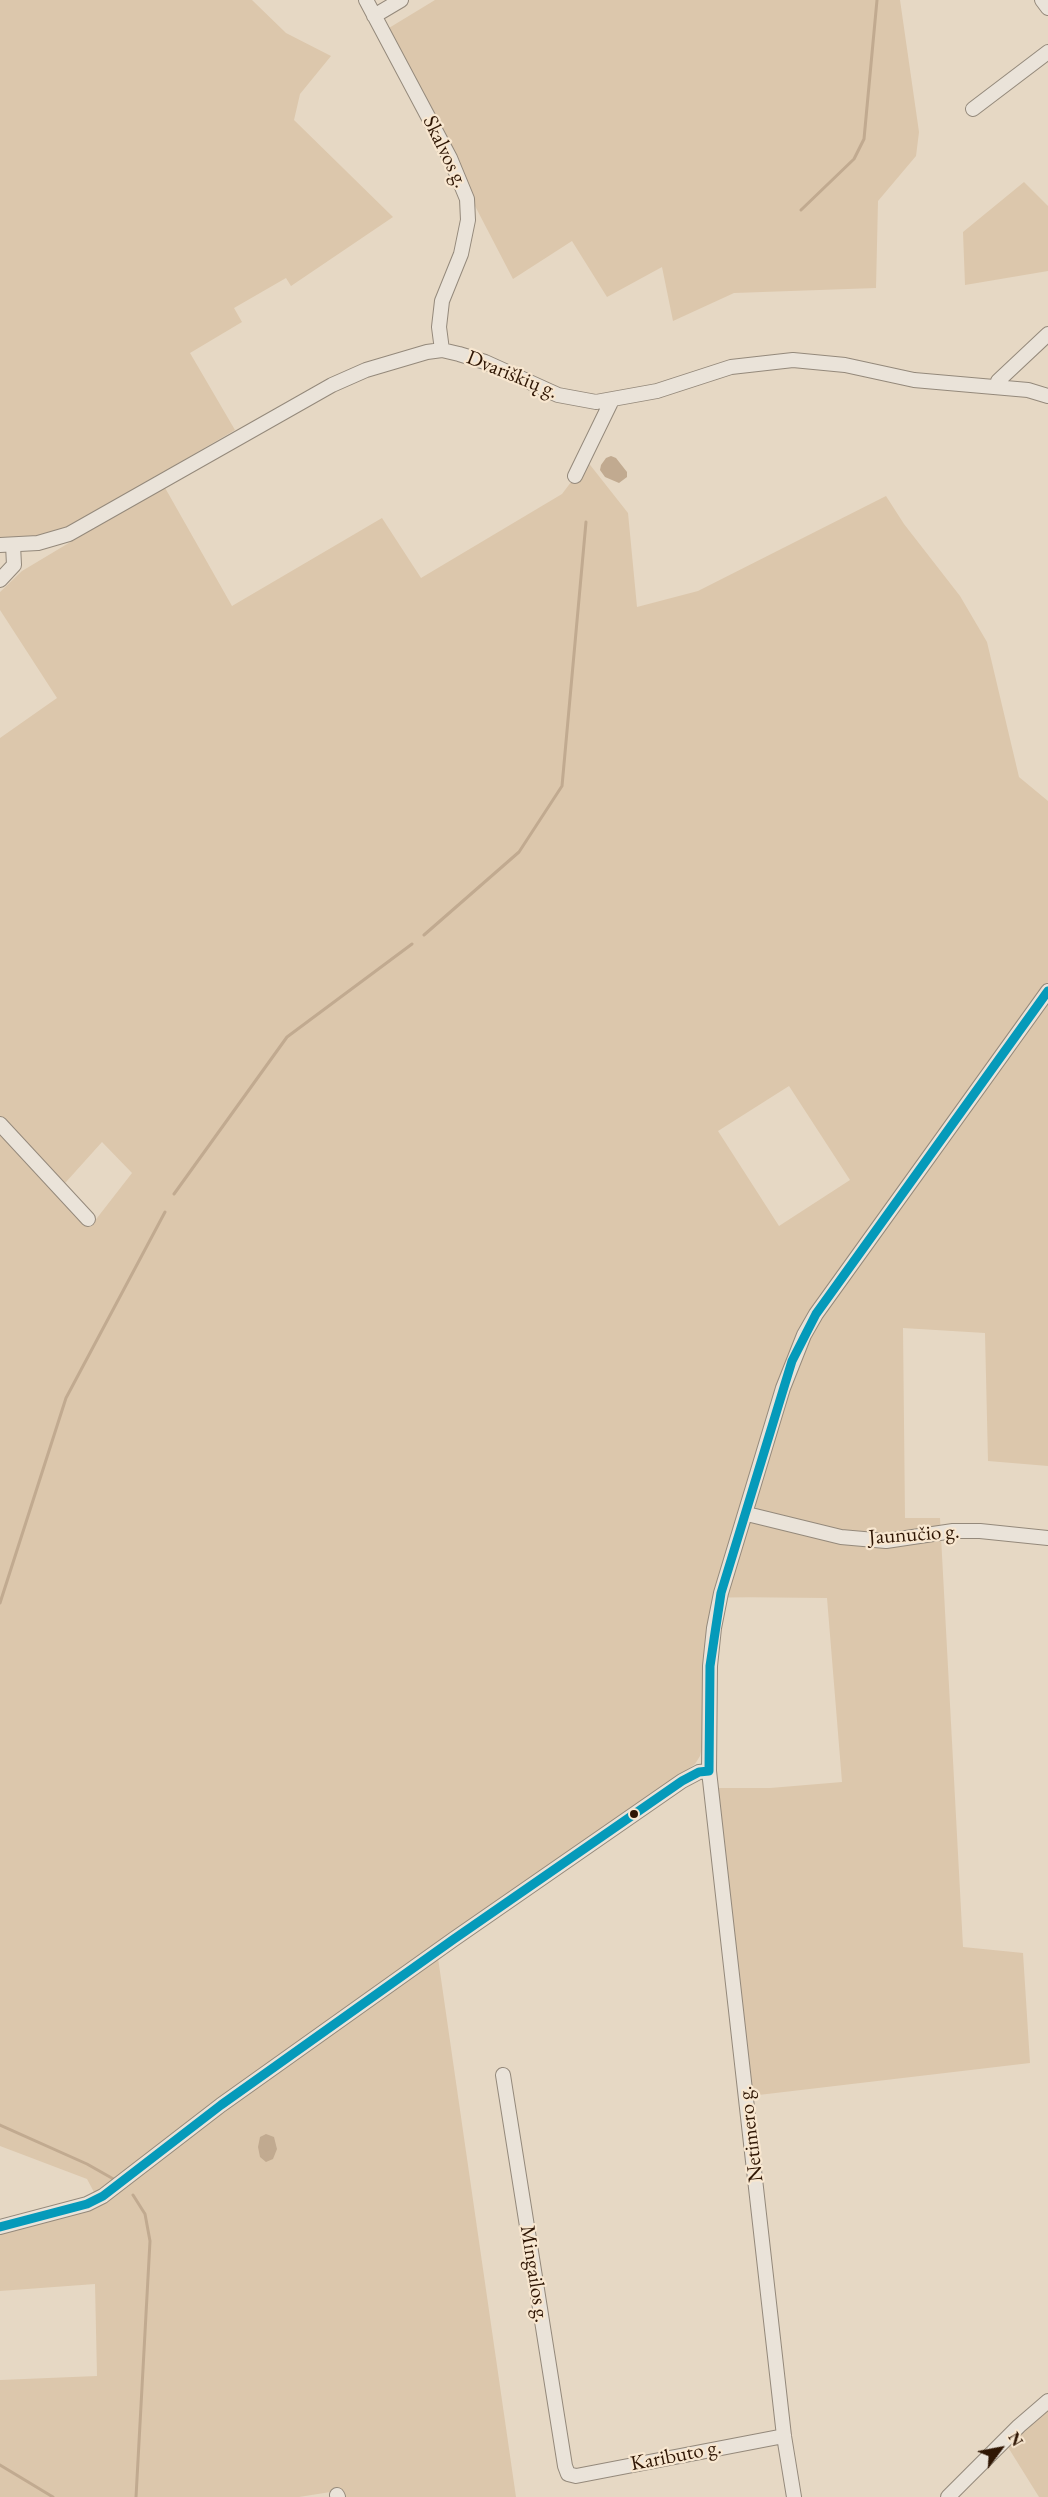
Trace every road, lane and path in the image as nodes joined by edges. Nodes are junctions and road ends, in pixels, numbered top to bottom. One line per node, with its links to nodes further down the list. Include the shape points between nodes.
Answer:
1 (366, 0): 5 (street, Skalvos g.)
2 (401, 0): 5 (street)
3 (1042, 0): 4 (street)
4 (1048, 8)
5 (374, 16): 9 (street, Skalvos g., via 450,158 467,199 462,254 442,301)
6 (1048, 52): 7 (street)
7 (973, 109)
8 (1048, 334): 10 (street)
9 (442, 350): 12 (street, Dvariškių g., via 485,362 558,395 596,402); 14 (street, Dvariškių g., via 404,358 332,384 81,528 38,543)
10 (997, 386): 11 (street, Dvariškių g.); 12 (street, Dvariškių g., via 914,380 845,365 793,360 731,367 657,391)
11 (1048, 396)
12 (612, 400): 13 (street)
13 (575, 476)
14 (7, 545): 15 (street, via 14,565)
15 (0, 580)
16 (1048, 991): 19 (street, Netimero g., via 816,1314 783,1388)
17 (0, 1124): 18 (street)
18 (88, 1219)
19 (747, 1514): 20 (street, Jaunučio g., via 841,1537 886,1541 953,1531); 21 (street, Netimero g., via 721,1593 714,1628)
20 (1048, 1538)
21 (709, 1771): 23 (street, via 682,1781 454,1939 221,2105 103,2196 87,2204); 25 (street, Netimero g.)
22 (503, 2074): 26 (street, Mingailos g.)
23 (0, 2227)
24 (1048, 2401): 28 (street)
25 (784, 2436): 26 (street, Kaributo g., via 576,2476); 27 (street, Netimero g.)
26 (568, 2474)
27 (794, 2497)
28 (948, 2497)

